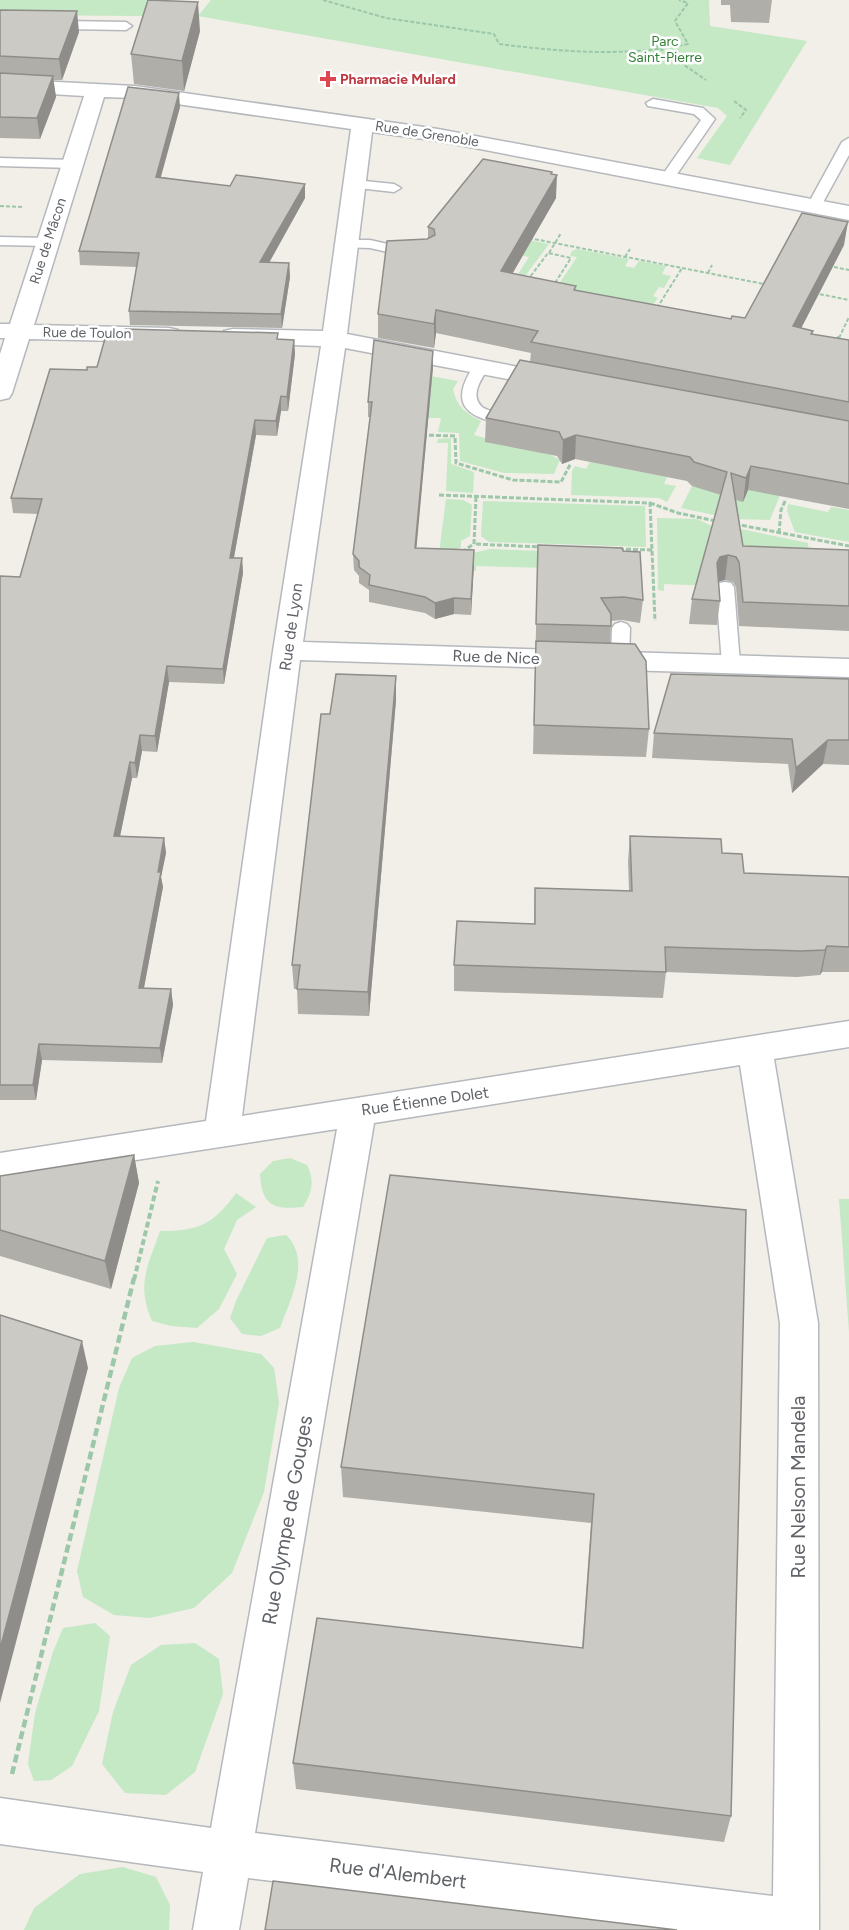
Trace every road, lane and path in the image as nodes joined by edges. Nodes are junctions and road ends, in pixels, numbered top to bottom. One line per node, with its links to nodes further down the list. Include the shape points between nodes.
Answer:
1 (323, 0): 2 (path, via 408,22 494,34 499,44 596,53 664,50 688,44 675,21 688,3)
2 (679, 0)
3 (0, 24): 4 (lane)
4 (126, 26)
5 (0, 86): 6 (street, Rue de Grenoble)
6 (96, 89): 8 (street, Rue de Grenoble); 11 (street, Rue de Mâcon)
7 (653, 103): 12 (lane, via 699,111 708,119)
8 (362, 124): 12 (street, Rue de Grenoble); 13 (street, Rue de Lyon)
9 (849, 142): 16 (lane)
10 (0, 162): 11 (lane)
11 (72, 164): 22 (street, Rue de Mâcon)
12 (668, 177): 16 (street, Rue de Grenoble)
13 (354, 184): 14 (lane); 24 (street, Rue de Lyon)
14 (394, 188)
15 (0, 206): 17 (path)
16 (814, 206): 18 (street, Rue de Grenoble)
17 (24, 207)
18 (849, 213)
19 (561, 233): 23 (path)
20 (521, 236): 23 (path)
21 (0, 241): 22 (lane)
22 (48, 242): 41 (street, Rue de Mâcon)
23 (554, 243): 26 (path); 28 (path)
24 (346, 244): 27 (lane, via 370,244); 42 (street, Rue de Lyon)
25 (630, 249): 28 (path)
26 (548, 254): 34 (path, via 525,284); 36 (path, via 571,258)
27 (427, 256)
28 (625, 256): 31 (path)
29 (712, 265): 33 (path)
30 (834, 267): 32 (path)
31 (682, 268): 33 (path); 39 (path, via 656,310)
32 (849, 270)
33 (708, 273): 35 (path)
34 (534, 285)
35 (778, 286)
36 (551, 289)
37 (814, 293): 38 (path)
38 (849, 300)
39 (667, 312)
40 (849, 317): 43 (path)
41 (10, 331): 42 (street, Rue de Toulon); 46 (street, Rue de Mâcon)
42 (334, 339): 44 (street, Rue de Toulon); 68 (street, Rue de Lyon)
43 (834, 347)
44 (482, 367): 45 (street, Rue de Toulon); 47 (lane, via 470,385 469,399 477,411)
45 (573, 384)
46 (0, 393)
47 (491, 416)
48 (419, 435): 49 (path, via 455,436 456,463 513,480 561,482)
49 (570, 463)
50 (439, 495): 51 (path)
51 (476, 497): 53 (path); 58 (path)
52 (786, 500): 56 (path)
53 (650, 503): 54 (path); 62 (path)
54 (723, 522)
55 (734, 524): 56 (path)
56 (778, 533): 57 (path)
57 (827, 542): 59 (path); 63 (path)
58 (474, 544): 60 (path); 64 (path)
59 (849, 546)
60 (548, 547)
61 (617, 549): 62 (path)
62 (652, 550): 66 (path)
63 (829, 551)
64 (458, 554)
65 (725, 587): 70 (lane)
66 (655, 614)
67 (621, 628): 69 (lane)
68 (287, 651): 69 (street, Rue de Nice); 75 (street, Rue de Lyon)
69 (620, 661): 70 (street, Rue de Nice)
70 (730, 664): 71 (street, Rue de Nice)
71 (849, 668)
72 (849, 1034): 73 (street, Rue Étienne Dolet)
73 (755, 1048): 74 (street, Rue Étienne Dolet); 81 (street, Rue Nelson Mandela, via 799,1323)
74 (358, 1111): 75 (street, Rue Étienne Dolet); 80 (street, Rue Olympe de Gouges)
75 (222, 1131): 76 (street, Rue Étienne Dolet)
76 (168, 1140): 77 (street, Rue Étienne Dolet); 78 (path)
77 (0, 1167)
78 (10, 1778)
79 (0, 1821): 80 (street, Rue d'Alembert)
80 (231, 1853): 81 (street, Rue d'Alembert); 82 (street, Rue Olympe de Gouges)
81 (796, 1926)
82 (216, 1930)

